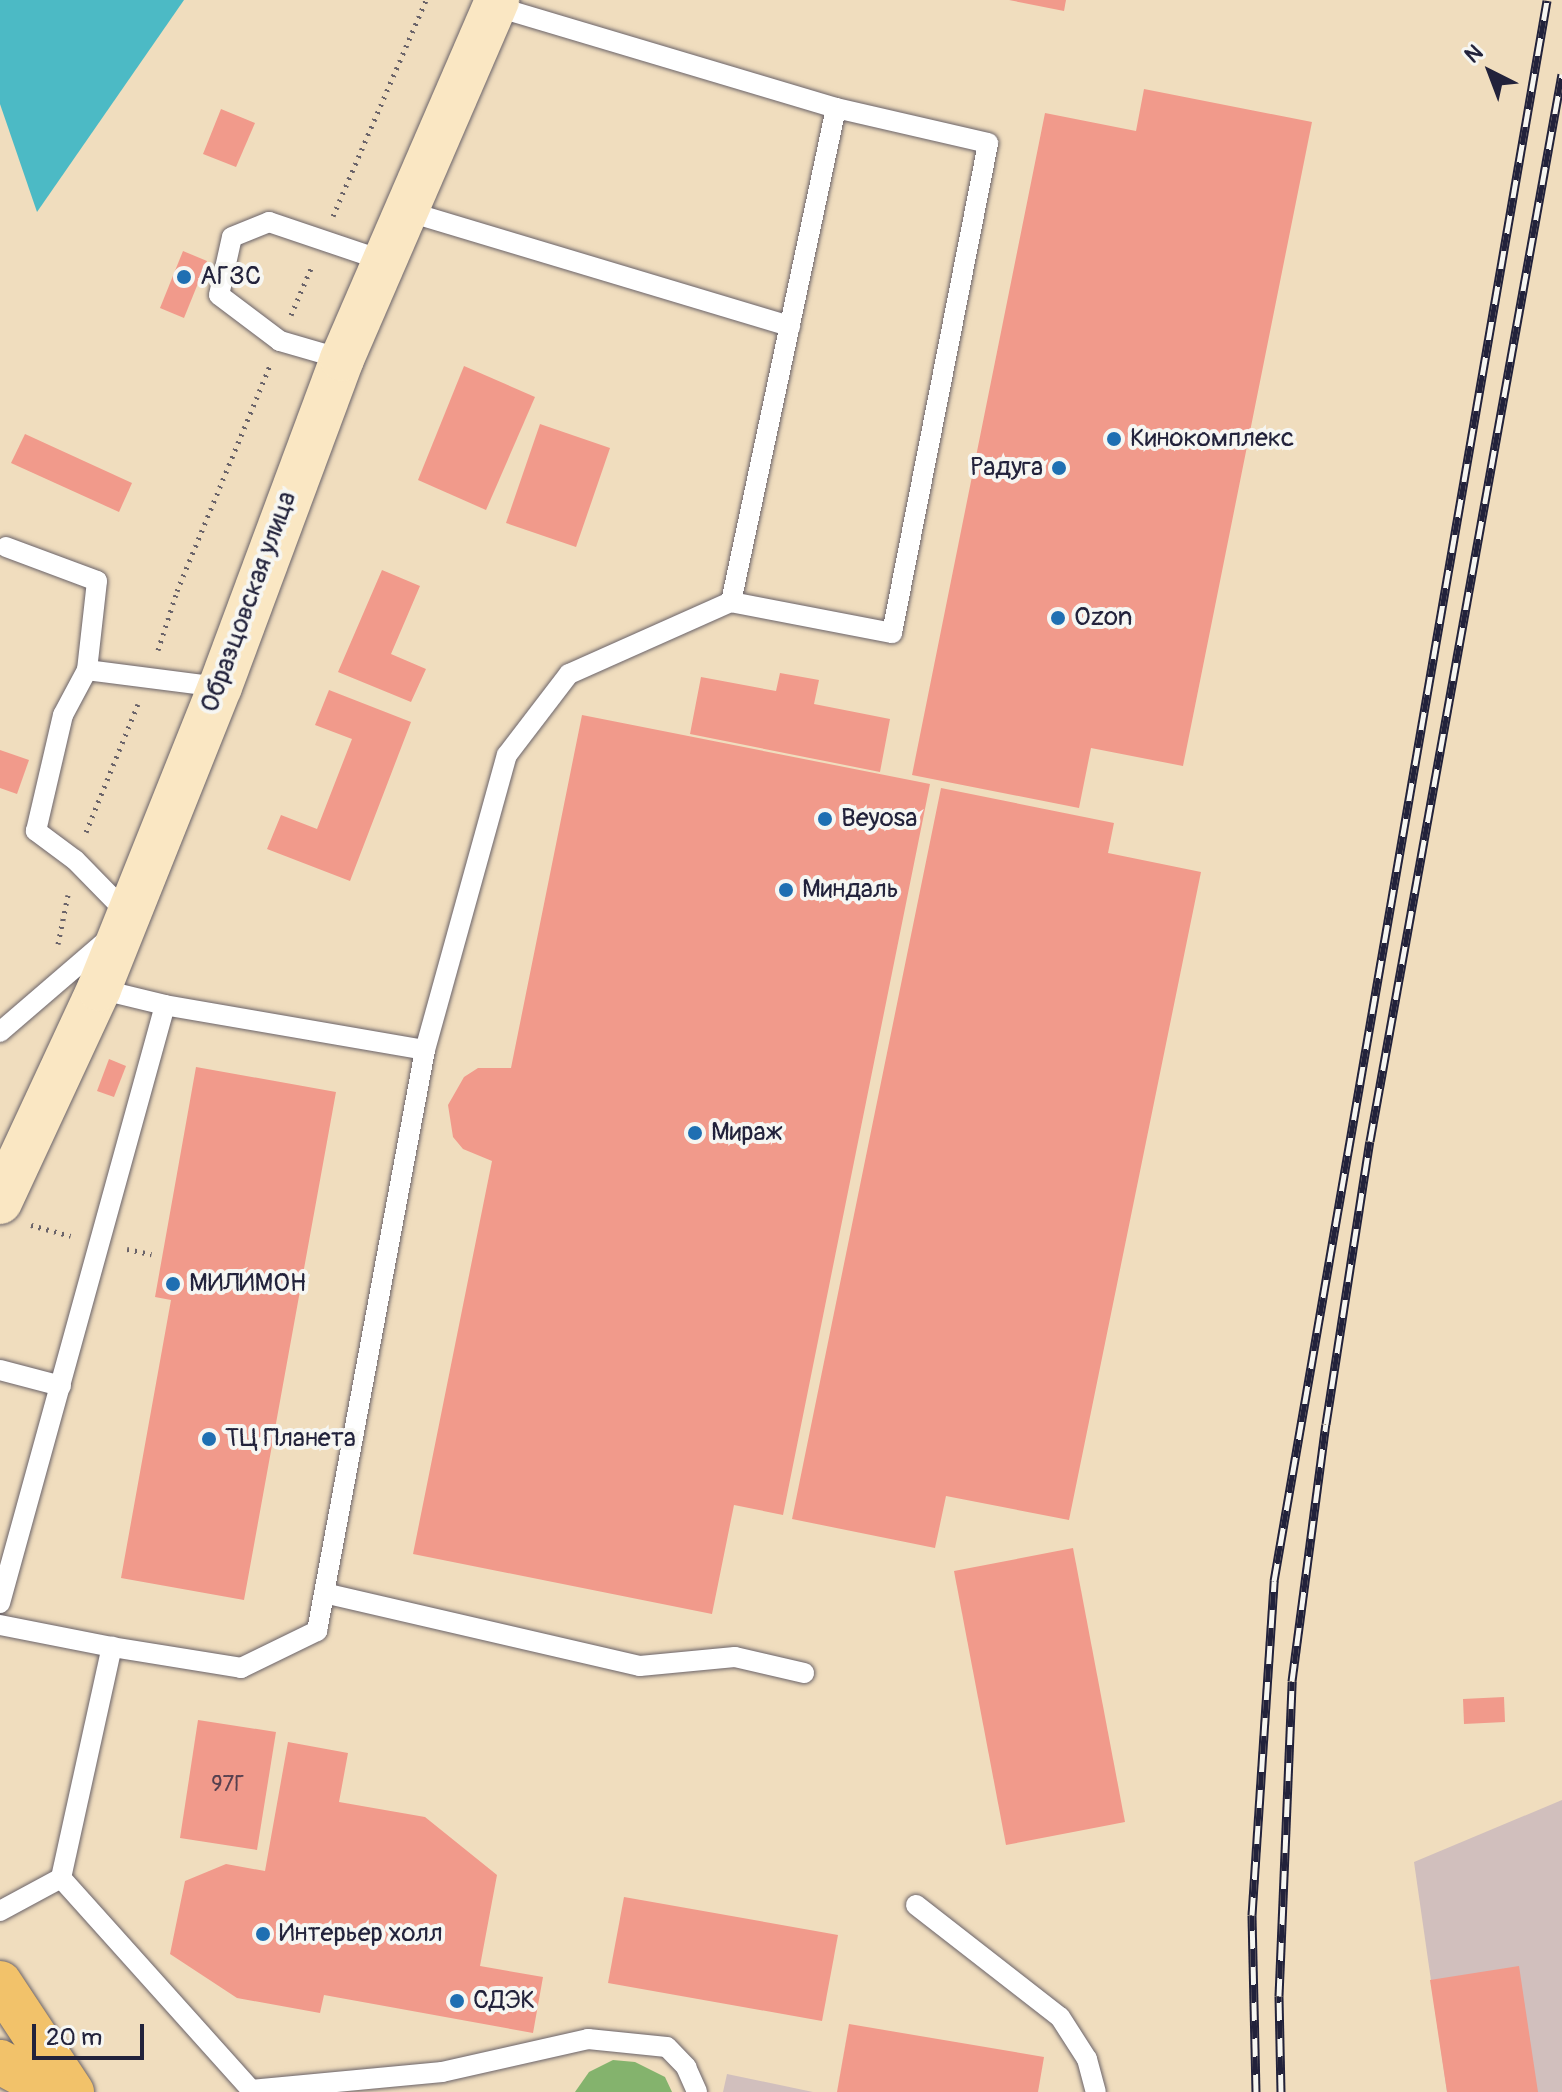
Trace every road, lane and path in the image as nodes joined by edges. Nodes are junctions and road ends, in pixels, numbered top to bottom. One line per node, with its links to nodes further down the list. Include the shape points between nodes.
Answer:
1 (426, 0): 5 (path)
2 (496, 3): 3 (lane); 4 (main road, Образцовская улица)
3 (836, 108): 7 (lane); 11 (lane, via 988,143 892,633)
4 (406, 211): 6 (main road, Образцовская улица); 7 (lane)
5 (324, 239): 6 (lane); 8 (path); 8 (lane, via 269,222 232,237 219,295)
6 (384, 261): 9 (main road, Образцовская улица)
7 (790, 326): 11 (lane)
8 (280, 341): 9 (lane); 13 (path, via 177,591)
9 (342, 359): 14 (main road, Образцовская улица)
10 (6, 547): 12 (lane, via 97,581)
11 (731, 602): 21 (lane, via 569,674 507,755)
12 (87, 670): 13 (lane); 15 (lane, via 63,715 36,831)
13 (149, 678): 14 (lane); 15 (path)
14 (220, 687): 16 (main road, Образцовская улица)
15 (75, 860): 16 (lane); 17 (path, via 57,945)
16 (123, 920): 18 (main road, Образцовская улица); 20 (lane)
17 (48, 956)
18 (99, 989): 19 (lane); 22 (main road, Образцовская улица)
19 (165, 1005): 21 (lane); 24 (lane)
20 (0, 1032)
21 (425, 1050): 25 (lane)
22 (0, 1202)
23 (0, 1370): 24 (lane)
24 (61, 1386): 26 (lane)
25 (324, 1593): 28 (lane, via 317,1631 241,1668); 29 (lane, via 640,1666 735,1657)
26 (0, 1603)
27 (0, 1625): 28 (lane)
28 (112, 1647): 30 (lane)
29 (804, 1673)
30 (61, 1878): 32 (lane); 37 (lane, via 251,2090 442,2072 588,2039 667,2047 686,2067)
31 (916, 1905): 38 (lane, via 1060,2017 1087,2059)
32 (0, 1911)
33 (0, 1983): 36 (main road)
34 (0, 2062): 35 (main road)
35 (55, 2092)
36 (72, 2092)
37 (697, 2092)
38 (1096, 2092)

